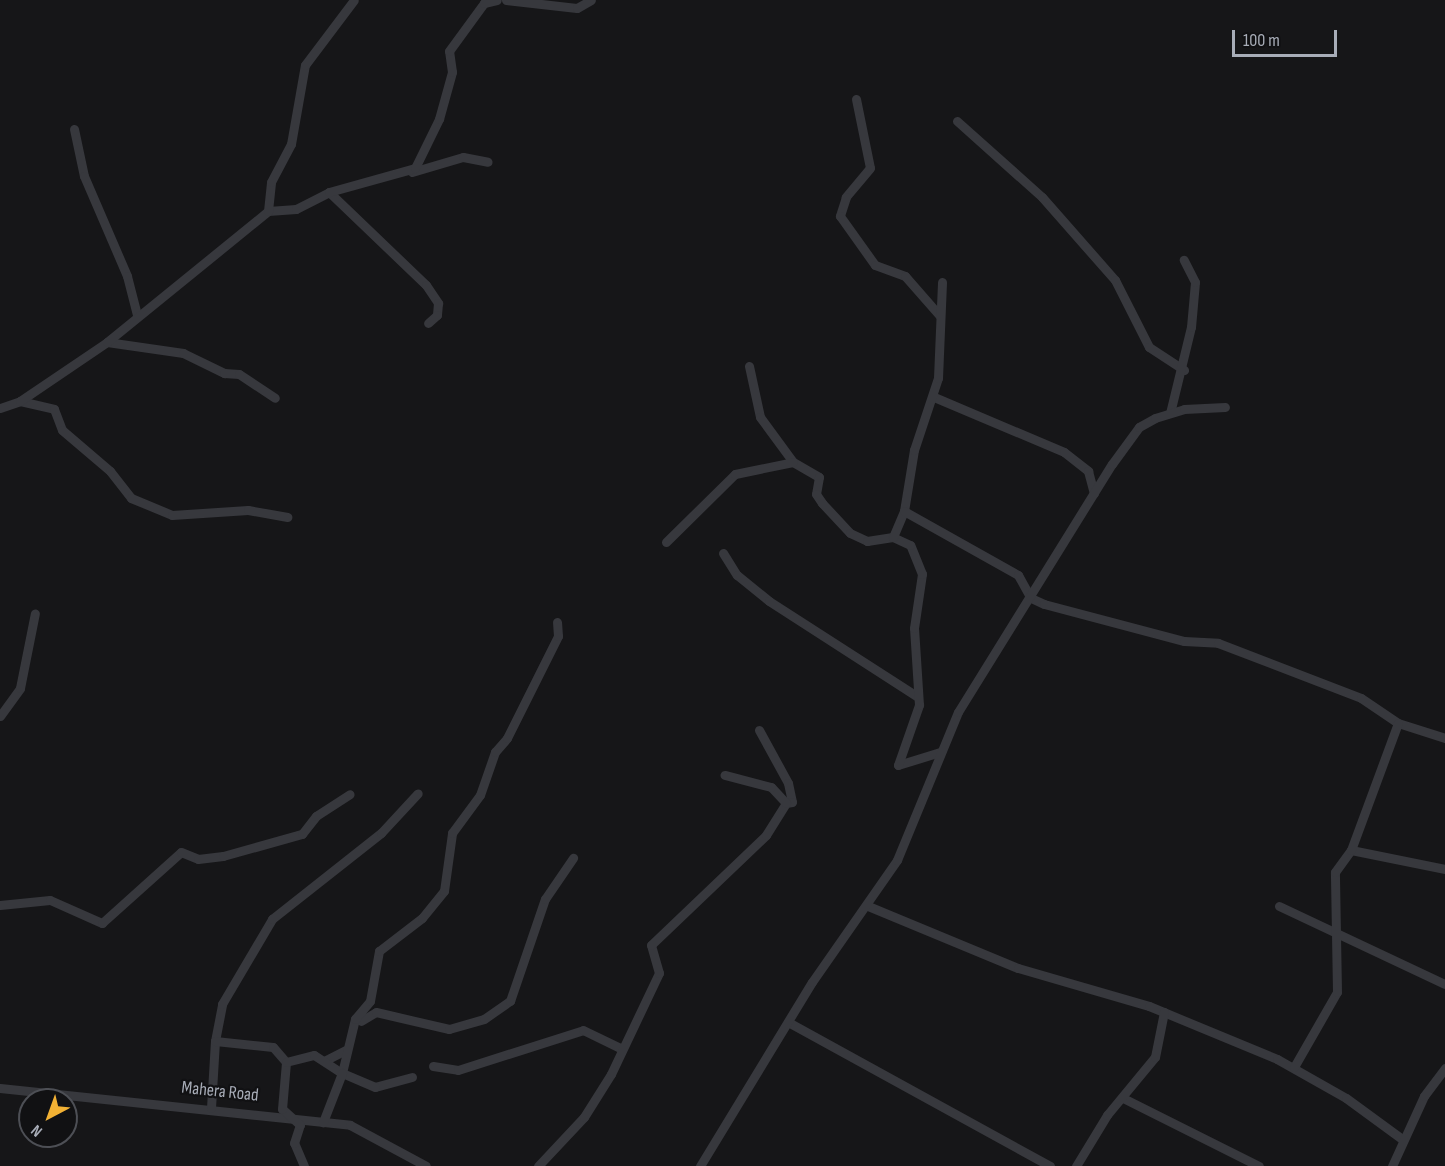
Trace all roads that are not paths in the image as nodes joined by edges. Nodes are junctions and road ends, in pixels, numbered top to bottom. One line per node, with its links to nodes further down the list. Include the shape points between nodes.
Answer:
1 (354, 0): 11 (street, via 305,65 291,144 271,182)
2 (497, 0): 9 (street, via 484,3 449,51 452,72 439,118 423,157)
3 (506, 0): 4 (street, via 577,8)
4 (591, 0)
5 (856, 99): 15 (street, via 870,168 846,197 840,216 875,265 905,276)
6 (957, 121): 19 (street, via 1042,197 1115,280 1149,347)
7 (74, 129): 14 (street, via 84,176 127,276)
8 (488, 162): 9 (street, via 463,157)
9 (407, 174): 10 (street)
10 (329, 192): 11 (street, via 296,209); 16 (street, via 426,285 438,303 437,315)
11 (268, 211): 14 (street)
12 (1184, 260): 19 (street, via 1195,282)
13 (942, 282): 15 (street)
14 (137, 315): 17 (street)
15 (940, 316): 20 (street)
16 (428, 323)
17 (107, 342): 21 (street, via 183,353 224,373 239,374); 22 (street)
18 (749, 366): 26 (street, via 760,417)
19 (1184, 370): 25 (street)
20 (934, 397): 27 (street, via 1064,452 1088,471); 28 (street, via 914,450)
21 (275, 398)
22 (20, 401): 24 (street); 29 (street, via 54,409 62,430 110,471 130,498 172,515 248,510)
23 (1225, 407): 25 (street)
24 (0, 408)
25 (1170, 413): 27 (street, via 1139,427)
26 (793, 462): 30 (street, via 819,477 816,494 849,533 867,541); 31 (street, via 735,474)
27 (1094, 493): 33 (street)
28 (904, 511): 30 (street); 33 (street, via 1018,575)
29 (287, 518)
30 (893, 537): 36 (street, via 910,545 922,573 914,628)
31 (666, 542)
32 (723, 553): 36 (street, via 738,575 769,601)
33 (1031, 598): 38 (street, via 1184,641 1218,643 1361,698); 41 (street, via 958,712)
34 (35, 613): 37 (street, via 20,688)
35 (557, 622): 56 (street, via 558,636 507,738 495,752 480,795 452,833 444,891 422,918 379,951 370,1001 355,1019)
36 (918, 697): 41 (street, via 898,765)
37 (0, 716)
38 (1398, 723): 40 (street); 46 (street)
39 (759, 730): 45 (street, via 788,783 792,802)
40 (1445, 738)
41 (940, 752): 50 (street, via 897,860)
42 (725, 775): 45 (street, via 771,787)
43 (418, 793): 57 (street, via 381,833 331,867 272,919 222,1005)
44 (350, 794): 49 (street, via 316,816 302,834 223,856 198,859 181,852 102,923 50,900)
45 (786, 803): 58 (street, via 766,836 651,945 659,973)
46 (1351, 850): 48 (street); 52 (street, via 1335,872)
47 (573, 858): 56 (street, via 545,899 510,1001 484,1019 449,1029 376,1012 359,1022)
48 (1445, 869)
49 (0, 905)
50 (868, 906): 54 (street, via 1018,968); 55 (street)
51 (1279, 906): 52 (street)
52 (1333, 932): 53 (street); 63 (street, via 1337,992)
53 (1445, 984)
54 (1164, 1012): 63 (street); 68 (street, via 1155,1057)
55 (788, 1022): 76 (street); 77 (street)
56 (353, 1036): 59 (street)
57 (215, 1041): 61 (street, via 273,1047); 69 (street)
58 (620, 1048): 62 (street, via 583,1030 458,1070); 75 (street, via 599,1096)
59 (346, 1050): 60 (street); 65 (street)
60 (326, 1060): 61 (street, via 314,1055); 65 (street)
61 (286, 1062): 70 (street, via 280,1094)
62 (433, 1066)
63 (1294, 1067): 72 (street)
64 (1445, 1068): 72 (street)
65 (342, 1073): 66 (street, via 375,1087); 71 (street)
66 (411, 1077)
67 (0, 1088): 69 (street, Mahera Road)
68 (1123, 1098): 78 (street); 79 (street)
69 (211, 1108): 70 (street, Mahera Road)
70 (289, 1116): 71 (street, Mahera Road); 73 (street, via 300,1125 294,1143)
71 (323, 1122): 74 (street, Mahera Road, via 350,1125)
72 (1402, 1139): 80 (street)
73 (303, 1166)
74 (426, 1166)
75 (538, 1166)
76 (700, 1166)
77 (1050, 1166)
78 (1076, 1166)
79 (1259, 1166)
80 (1392, 1166)

